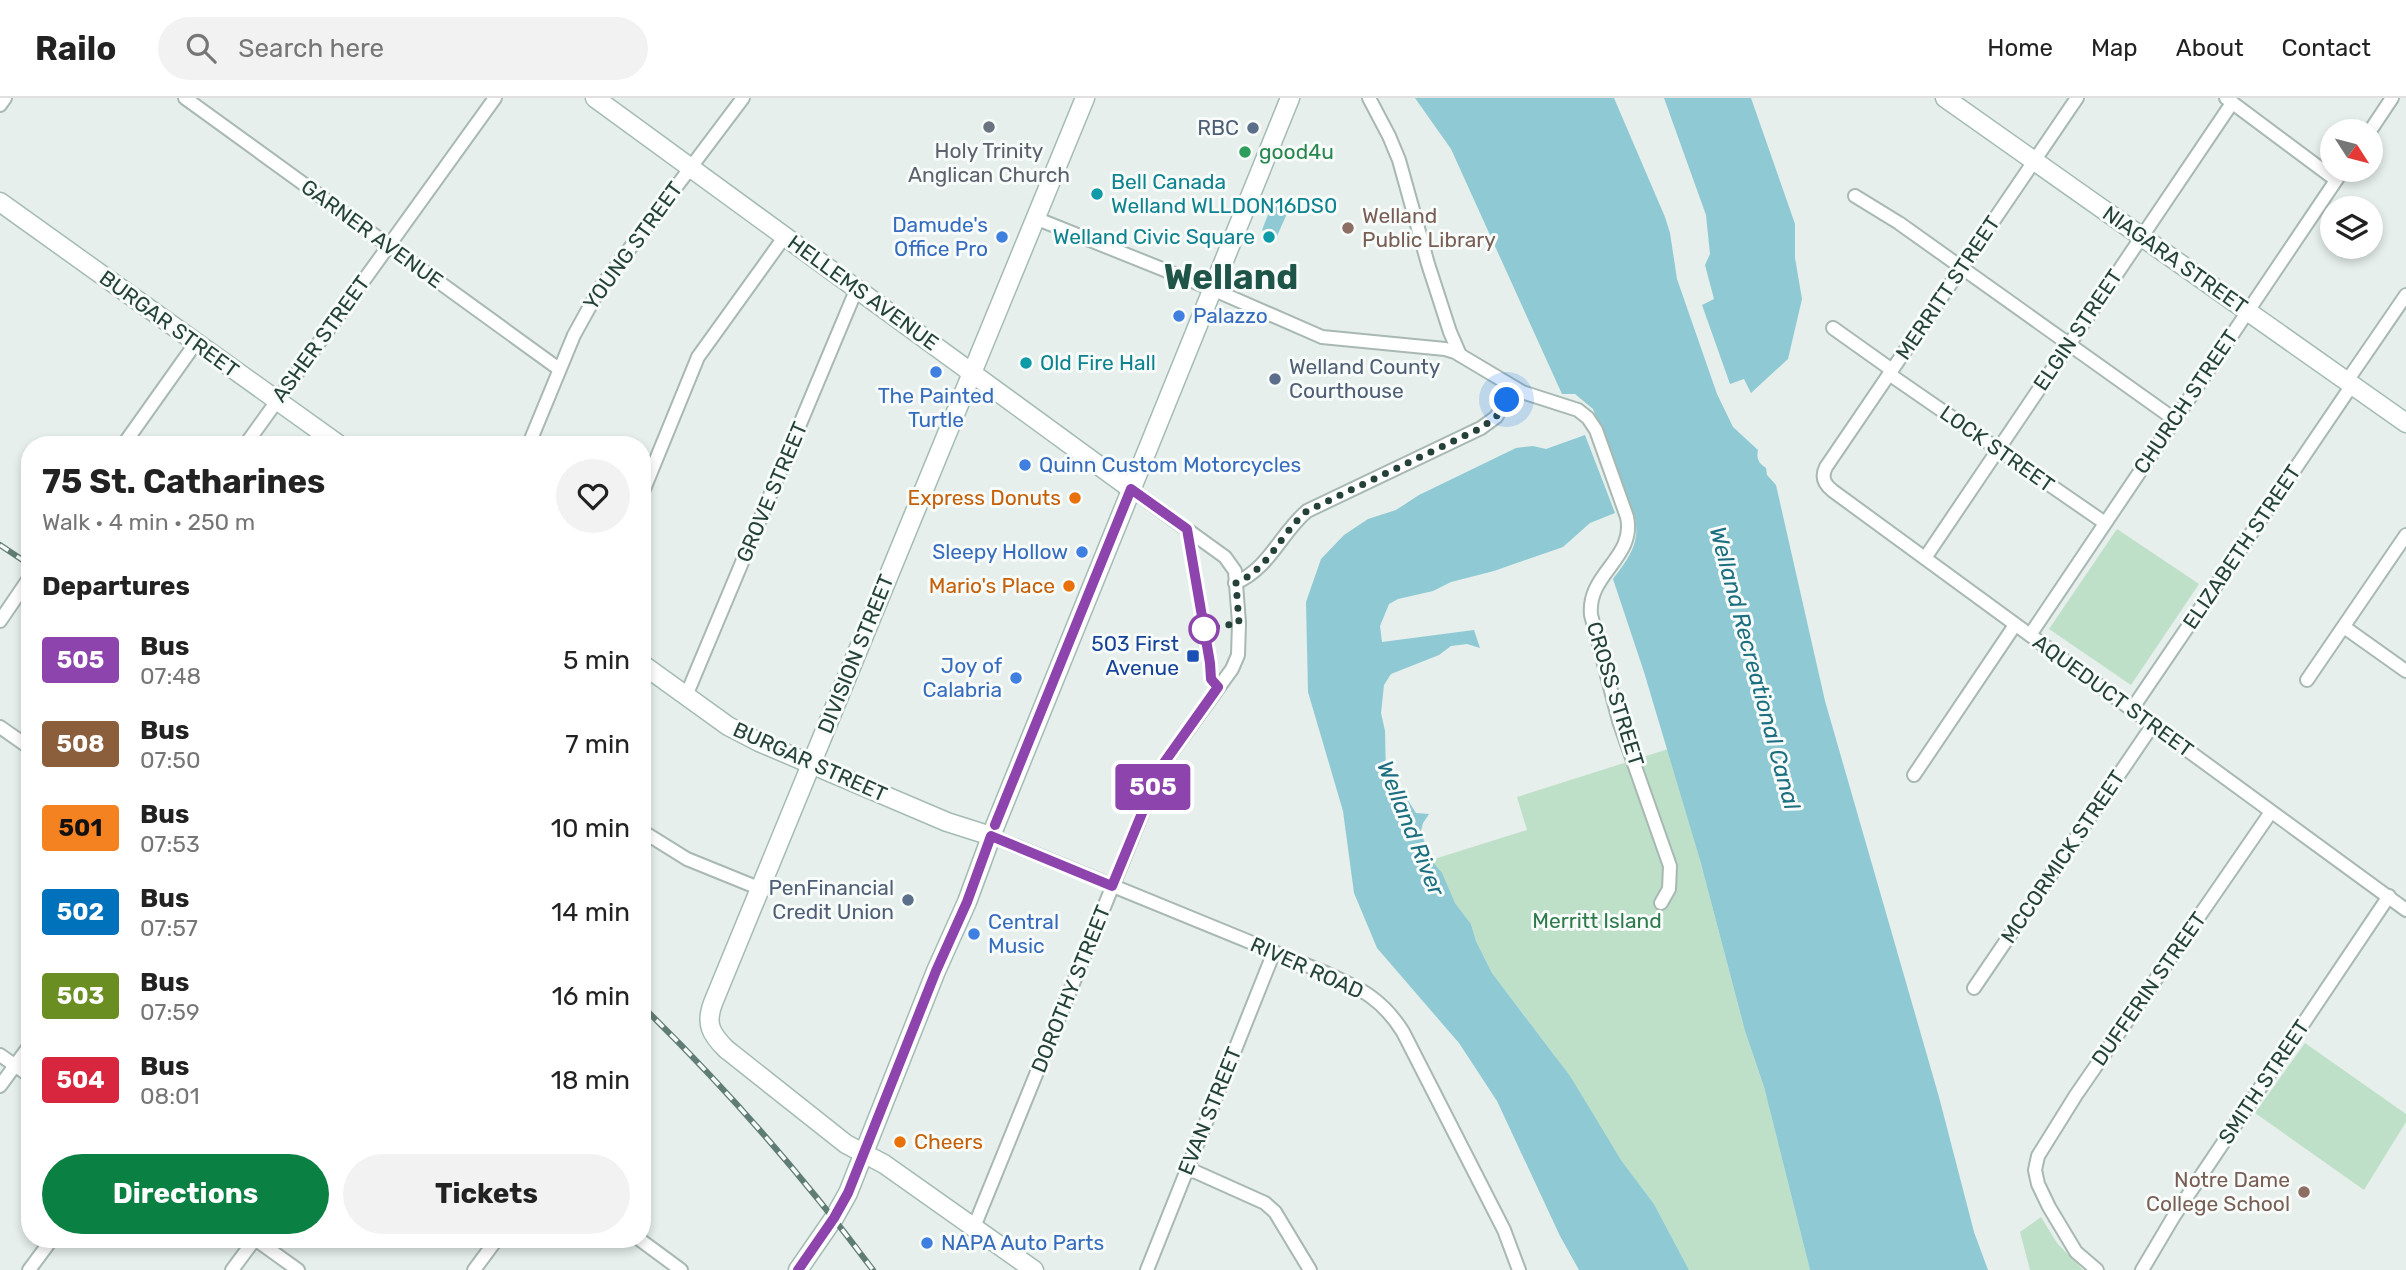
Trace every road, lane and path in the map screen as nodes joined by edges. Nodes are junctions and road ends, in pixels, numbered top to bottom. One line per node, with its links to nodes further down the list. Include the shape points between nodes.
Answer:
1 (5, 98): 13 (street)
2 (185, 98): 24 (street, GARNER AVENUE)
3 (495, 98): 24 (street, ASHER STREET)
4 (595, 98): 17 (main road, HELLEMS AVENUE)
5 (743, 98): 17 (street, YOUNG STREET)
6 (1085, 98): 21 (main road, DIVISION STREET)
7 (1290, 98): 27 (main road)
8 (1369, 98): 33 (street, via 1399,160)
9 (1945, 98): 15 (main road, NIAGARA STREET)
10 (2077, 98): 15 (street, MERRITT STREET)
11 (2392, 98): 14 (street)
12 (2229, 100): 16 (street); 23 (street, ELGIN STREET)
13 (0, 105)
14 (2378, 119)
15 (2034, 161): 23 (main road, NIAGARA STREET); 25 (street, MERRITT STREET)
16 (2320, 161)
17 (690, 167): 22 (main road, HELLEMS AVENUE); 34 (street, YOUNG STREET, via 600,288)
18 (2335, 182): 29 (street, CHURCH STREET)
19 (1855, 195): 25 (street)
20 (0, 202): 31 (main road, BURGAR STREET)
21 (1035, 218): 27 (street, CROSS STREET); 35 (main road, DIVISION STREET)
22 (785, 236): 26 (main road, HELLEMS AVENUE); 47 (street, via 698,357)
23 (2141, 237): 29 (main road, NIAGARA STREET); 32 (street, ELGIN STREET)
24 (388, 245): 34 (street, GARNER AVENUE); 39 (street, ASHER STREET)
25 (1961, 269): 32 (street); 36 (street, MERRITT STREET)
26 (857, 288): 35 (main road, HELLEMS AVENUE); 62 (street, GROVE STREET)
27 (1212, 289): 33 (street, CROSS STREET, via 1322,337 1445,349); 49 (main road)
28 (2406, 295): 37 (street, ELIZABETH STREET)
29 (2248, 310): 37 (main road, NIAGARA STREET); 40 (street, CHURCH STREET)
30 (1833, 328): 36 (street, LOCK STREET)
31 (195, 344): 39 (main road, BURGAR STREET); 42 (street)
32 (2070, 345): 40 (street); 46 (street, ELGIN STREET)
33 (1460, 355): 38 (street, CROSS STREET)
34 (559, 369): 45 (street, YOUNG STREET)
35 (971, 372): 49 (main road, HELLEMS AVENUE); 67 (main road, DIVISION STREET)
36 (1891, 372): 46 (street, LOCK STREET); 48 (street, MERRITT STREET)
37 (2349, 383): 41 (main road, NIAGARA STREET); 63 (street, ELIZABETH STREET)
38 (1514, 388): 53 (street, via 1496,417 1481,428 1307,511 1258,571); 76 (street, CROSS STREET, via 1578,410 1588,418 1627,517 1626,542 1595,588 1590,608 1619,721 1671,866 1670,888)
39 (277, 401): 43 (street, ASHER STREET); 44 (main road, BURGAR STREET)
40 (2174, 419): 50 (street, CHURCH STREET)
41 (2406, 423)
42 (130, 436)
43 (252, 436)
44 (327, 436)
45 (532, 436)
46 (1998, 450): 50 (street, LOCK STREET); 52 (street, ELGIN STREET)
47 (651, 472)
48 (1823, 478): 52 (street, AQUEDUCT STREET, via 1830,489)
49 (1131, 489): 53 (street, DOROTHY STREET, via 1225,557 1235,571); 71 (main road)
50 (2105, 523): 58 (street, CHURCH STREET)
51 (2406, 535): 57 (street)
52 (1925, 558): 56 (street, AQUEDUCT STREET)
53 (1236, 583): 73 (street, DOROTHY STREET, via 1236,662 1161,767)
54 (21, 590): 55 (street)
55 (0, 621)
56 (2015, 625): 58 (street, AQUEDUCT STREET); 68 (street)
57 (2344, 627): 60 (street); 61 (street)
58 (2030, 635): 63 (street, AQUEDUCT STREET)
59 (651, 670): 62 (main road, BURGAR STREET)
60 (2406, 671)
61 (2307, 680)
62 (687, 696): 67 (main road, BURGAR STREET, via 741,734)
63 (2132, 709): 64 (street, AQUEDUCT STREET)
64 (2152, 726): 69 (street, AQUEDUCT STREET); 80 (street, MCCORMICK STREET)
65 (0, 727): 66 (street)
66 (21, 742)
67 (812, 766): 70 (main road, BURGAR STREET); 74 (main road, DIVISION STREET)
68 (1914, 775)
69 (2272, 812): 75 (street, AQUEDUCT STREET); 104 (street, DUFFERIN STREET, via 2040,1149 2035,1170 2038,1184 2066,1239)
70 (947, 822): 71 (main road, BURGAR STREET); 78 (main road, via 963,831 975,855)
71 (991, 836): 73 (street, RIVER ROAD); 78 (main road)
72 (651, 837): 74 (street, via 687,859)
73 (1112, 886): 79 (street, RIVER ROAD); 88 (street, DOROTHY STREET)
74 (761, 889): 86 (main road, DIVISION STREET, via 713,1003 710,1032)
75 (2389, 896): 77 (street, AQUEDUCT STREET); 105 (street, SMITH STREET)
76 (1661, 903)
77 (2406, 910)
78 (957, 922): 86 (main road)
79 (1274, 953): 87 (street, EVAN STREET); 103 (street, RIVER ROAD, via 1370,995 1394,1018 1504,1230)
80 (1974, 988)
81 (0, 1055): 83 (street)
82 (21, 1058): 83 (street)
83 (15, 1066): 84 (street); 85 (street)
84 (21, 1070)
85 (0, 1086)
86 (862, 1153): 88 (main road, DIVISION STREET); 99 (main road, via 838,1212)
87 (1187, 1168): 101 (street, EVAN STREET); 102 (street, via 1265,1203)
88 (974, 1227): 100 (main road, DIVISION STREET)
89 (45, 1248): 94 (street)
90 (248, 1248): 95 (street)
91 (267, 1248): 96 (street)
92 (490, 1248): 97 (street)
93 (651, 1248): 98 (street)
94 (29, 1270)
95 (232, 1270)
96 (298, 1270)
97 (474, 1270)
98 (681, 1270)
99 (798, 1270)
100 (1034, 1270)
101 (1147, 1270)
102 (1310, 1270)
103 (1519, 1270)
104 (2097, 1270)
105 (2142, 1270)

